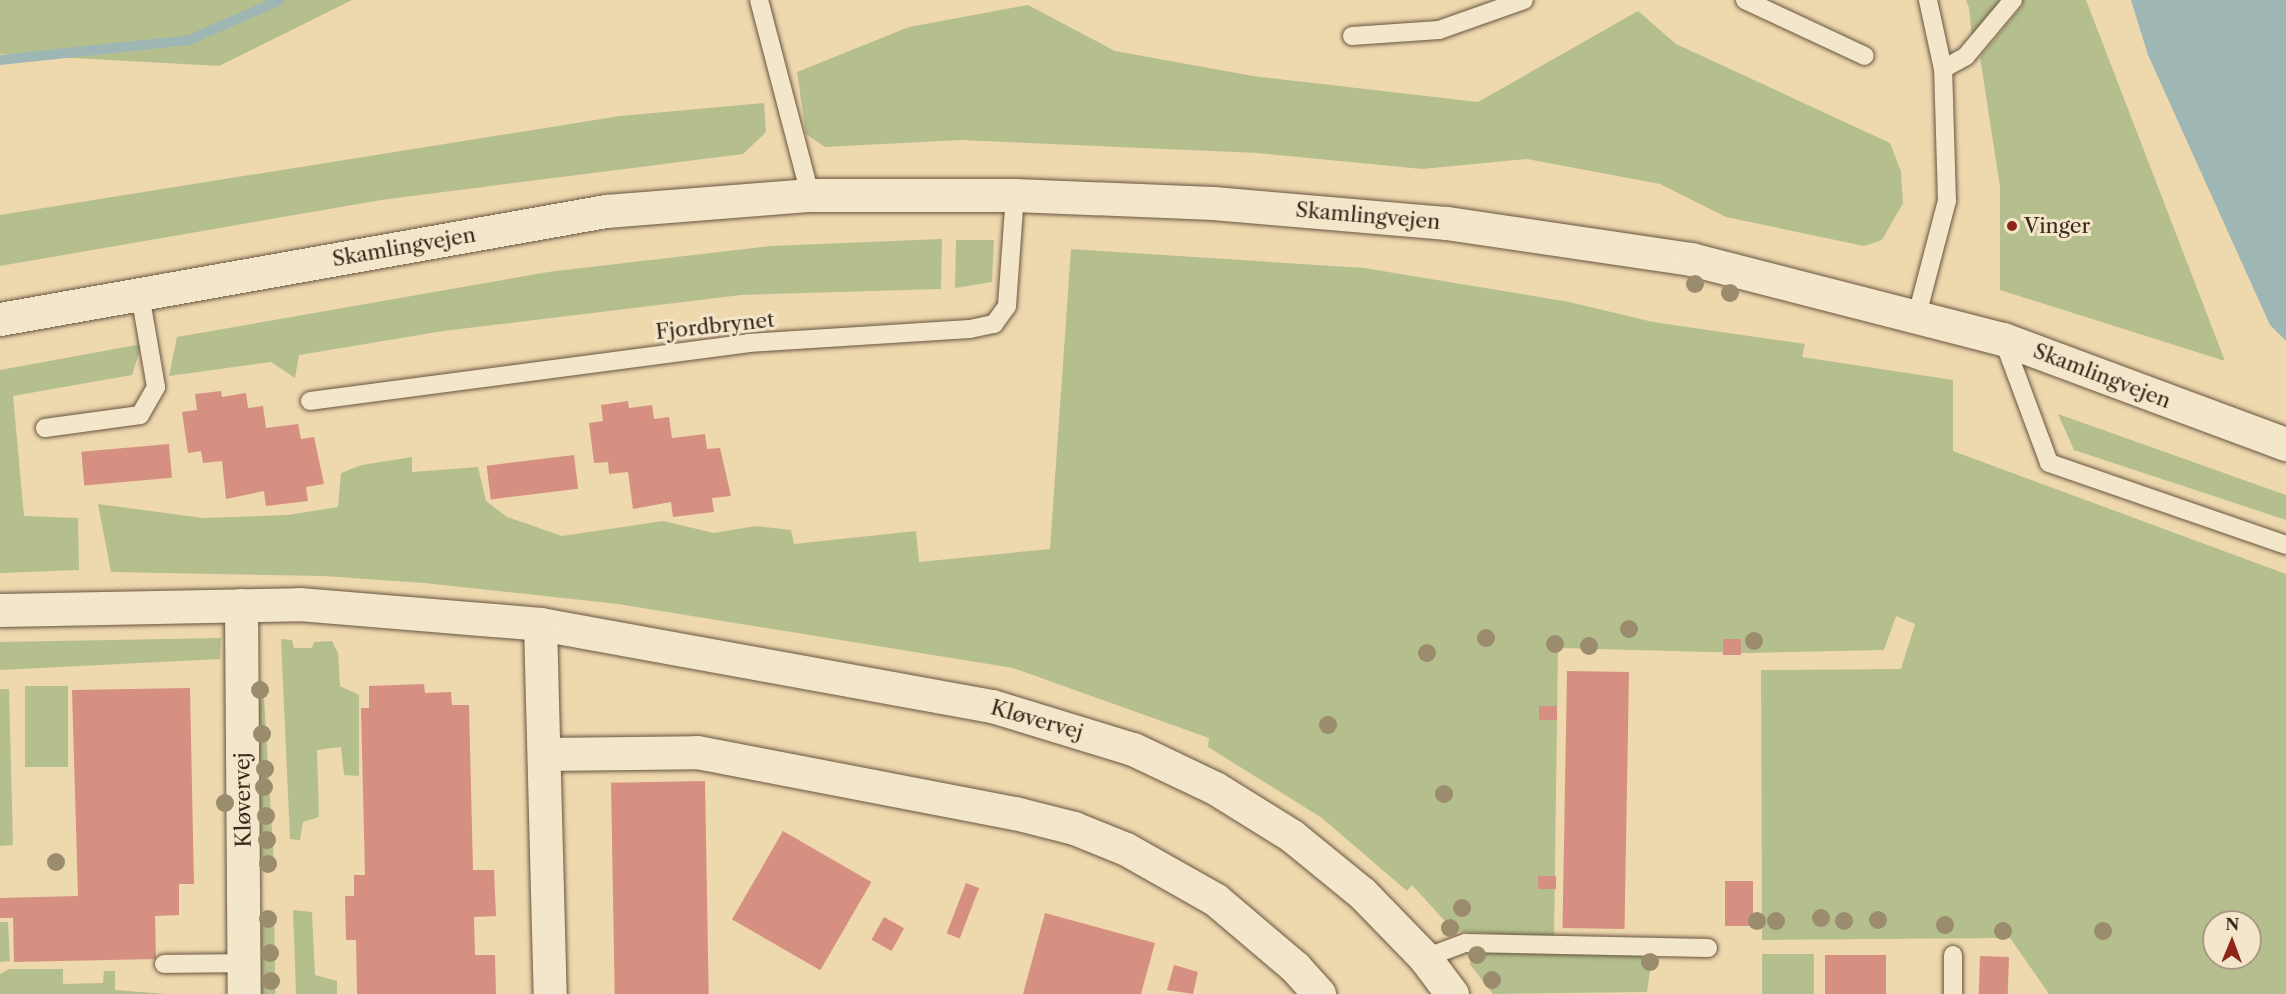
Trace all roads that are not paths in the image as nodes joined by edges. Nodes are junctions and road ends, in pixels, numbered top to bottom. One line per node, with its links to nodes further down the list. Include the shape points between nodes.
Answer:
1 (759, 0): 9 (lane)
2 (1524, 0): 6 (lane, via 1439,30)
3 (1745, 0): 7 (lane)
4 (1928, 0): 8 (lane)
5 (2013, 0): 8 (lane, via 1966,56)
6 (1352, 36)
7 (1865, 56)
8 (1943, 69): 12 (lane, via 1947,201)
9 (810, 195): 10 (street, Skamlingvejen); 11 (street, Skamlingvejen, via 606,211)
10 (1015, 195): 12 (street, Skamlingvejen, via 1213,203 1447,223 1691,259); 15 (lane, Fjordbrynet, via 1007,306 994,324 970,329 748,343)
11 (140, 294): 13 (street, Skamlingvejen); 16 (lane, via 156,387 140,415)
12 (1917, 315): 14 (street, Skamlingvejen)
13 (0, 319)
14 (2003, 339): 17 (street, Skamlingvejen); 18 (lane, via 2049,463)
15 (310, 400)
16 (45, 428)
17 (2286, 444)
18 (2286, 545)
19 (241, 605): 20 (street, Kløvervej); 21 (street, Kløvervej, via 299,604); 27 (street, Kløvervej)
20 (0, 610)
21 (540, 624): 22 (street); 25 (street, Kløvervej, via 992,705 1133,749 1215,788 1292,836 1362,893)
22 (544, 754): 28 (street); 29 (street, via 697,752 1015,813 1074,828 1126,849 1216,900 1295,967)
23 (1708, 948): 25 (lane, via 1465,943)
24 (1953, 955): 31 (lane)
25 (1425, 958): 30 (street, Kløvervej)
26 (164, 964): 27 (lane)
27 (244, 979)
28 (550, 994)
29 (1319, 994)
30 (1452, 994)
31 (1953, 994)

